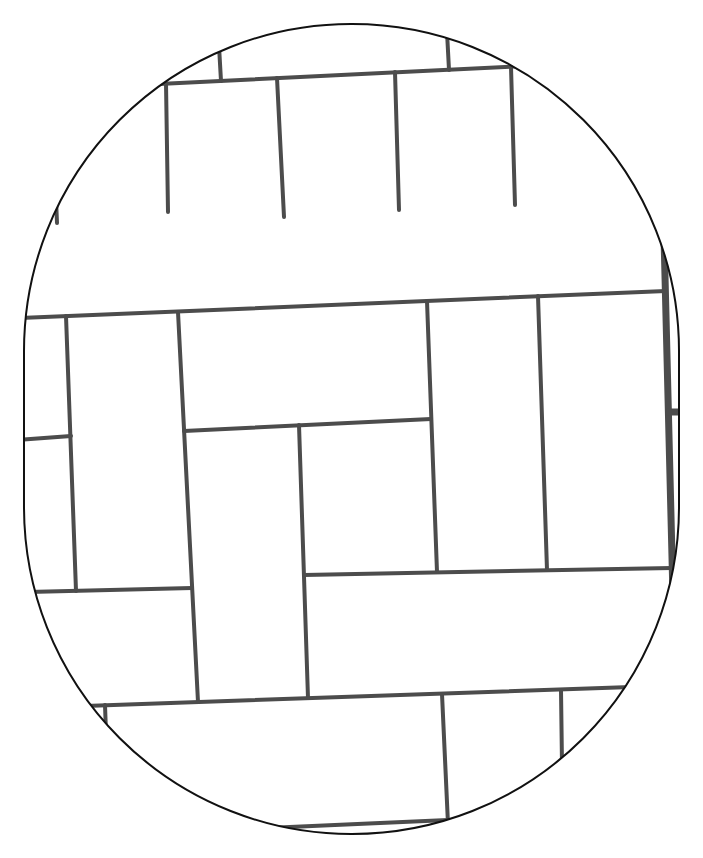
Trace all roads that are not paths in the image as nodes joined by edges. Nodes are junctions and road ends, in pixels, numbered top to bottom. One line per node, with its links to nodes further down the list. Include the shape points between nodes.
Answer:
1 (447, 38): 4 (street)
2 (219, 52): 7 (street)
3 (511, 67): 4 (street); 9 (street)
4 (449, 70): 5 (street)
5 (395, 72): 6 (street); 11 (street)
6 (277, 78): 7 (street); 13 (street)
7 (221, 81): 8 (street)
8 (166, 83): 12 (street)
9 (515, 205)
10 (56, 210): 14 (street)
11 (399, 210)
12 (168, 212)
13 (284, 217)
14 (57, 223)
15 (665, 255): 16 (street)
16 (666, 291): 17 (street); 22 (street)
17 (538, 296): 18 (street); 30 (street)
18 (427, 301): 19 (street); 24 (street)
19 (178, 312): 20 (street); 26 (street)
20 (66, 316): 21 (street); 27 (street)
21 (26, 318)
22 (669, 412): 23 (street); 29 (street)
23 (679, 412)
24 (431, 419): 25 (street); 31 (street)
25 (299, 425): 26 (street); 33 (street)
26 (184, 431): 34 (street)
27 (71, 436): 28 (street); 35 (street)
28 (24, 439)
29 (672, 568): 30 (street); 32 (street)
30 (547, 570): 31 (street)
31 (437, 572): 33 (street)
32 (672, 573)
33 (304, 575): 40 (street)
34 (192, 588): 35 (street); 41 (street)
35 (76, 591): 36 (street)
36 (35, 592)
37 (624, 687): 38 (street)
38 (561, 690): 39 (street); 45 (street)
39 (442, 694): 40 (street); 46 (street)
40 (308, 698): 41 (street)
41 (198, 702): 42 (street)
42 (105, 705): 43 (street); 44 (street)
43 (92, 706)
44 (106, 723)
45 (562, 757)
46 (448, 820)
47 (438, 822): 48 (street)
48 (285, 827)

